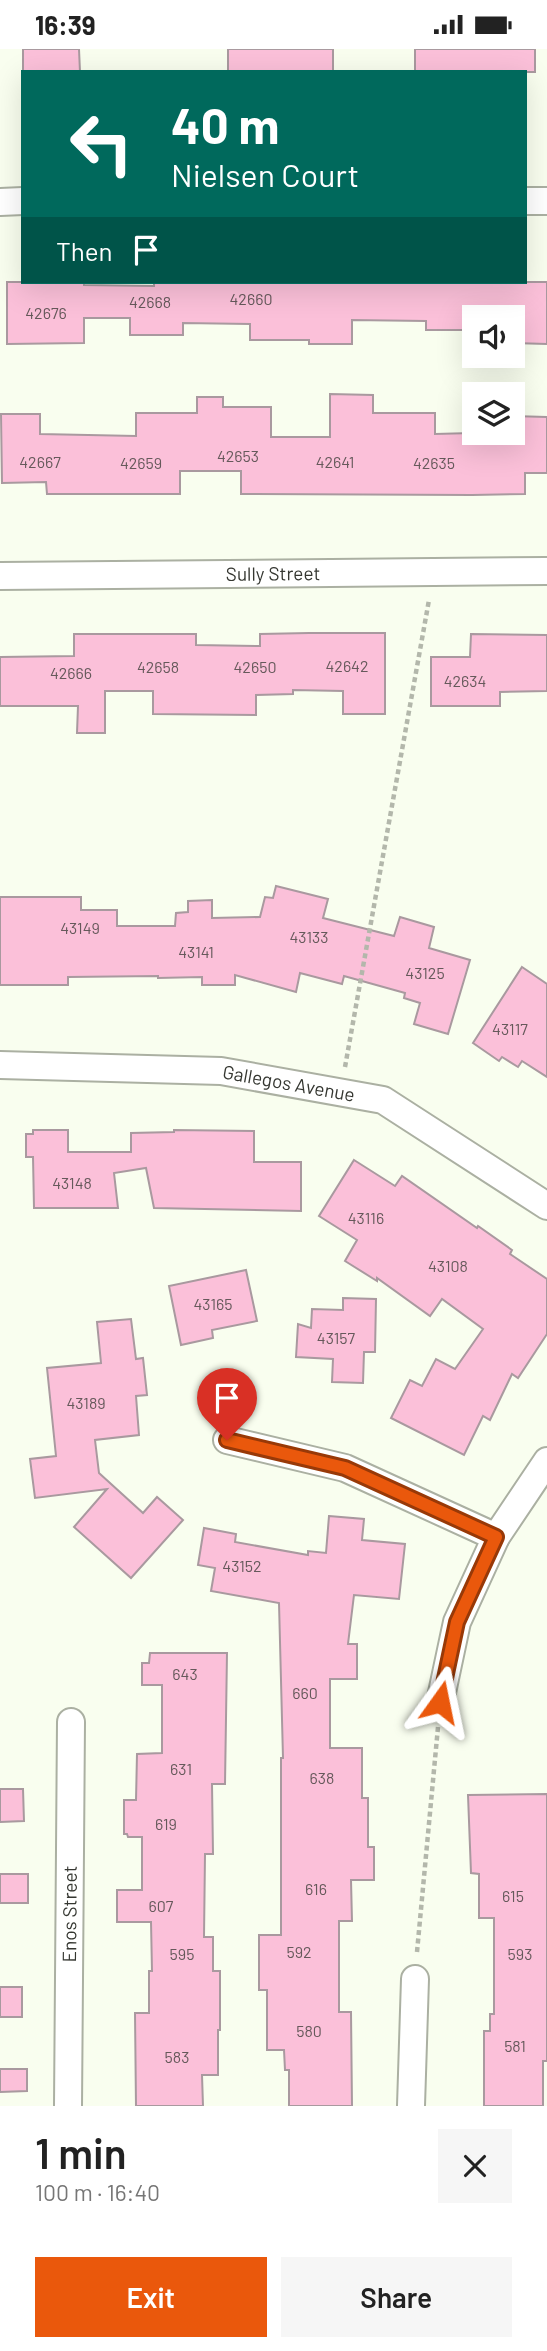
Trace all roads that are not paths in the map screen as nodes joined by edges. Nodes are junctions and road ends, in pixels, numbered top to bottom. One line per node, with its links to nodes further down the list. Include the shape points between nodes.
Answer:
1 (21, 201): 4 (street)
2 (527, 201): 3 (street)
3 (547, 201)
4 (0, 202)
5 (547, 571): 6 (street, Sully Street)
6 (0, 576)
7 (0, 1065): 8 (street, Gallegos Avenue, via 221,1070 383,1100)
8 (547, 1206)
9 (227, 1440): 11 (street, via 345,1468)
10 (547, 1461): 11 (street)
11 (496, 1537): 12 (street, via 457,1622)
12 (440, 1702)
13 (71, 1722): 15 (street, Enos Street)
14 (415, 1979): 16 (street)
15 (68, 2106)
16 (411, 2106)

